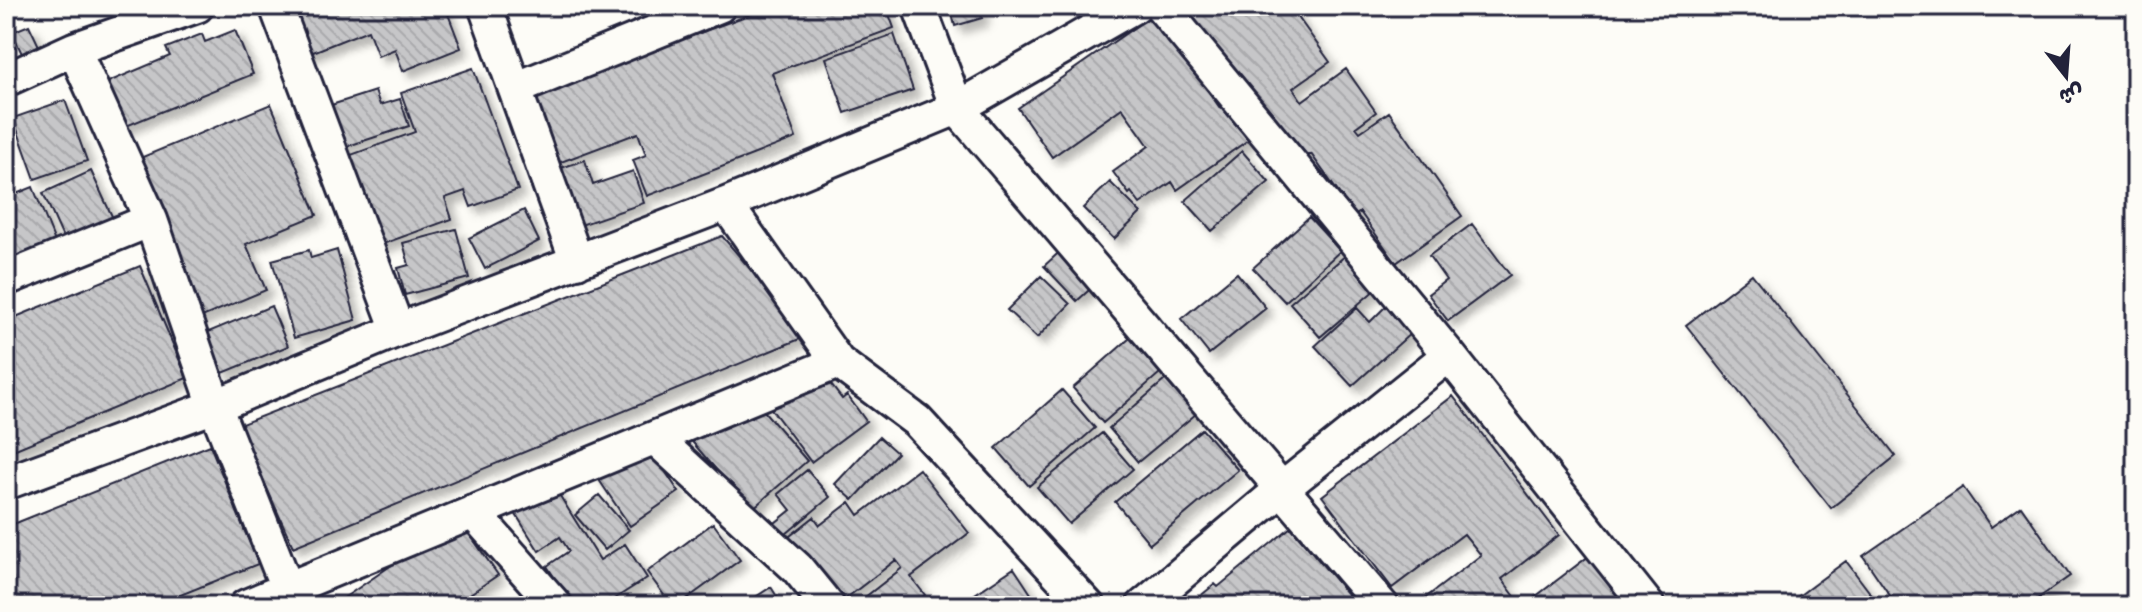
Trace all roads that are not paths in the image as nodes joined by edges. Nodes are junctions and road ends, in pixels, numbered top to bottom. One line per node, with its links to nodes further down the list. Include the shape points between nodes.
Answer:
1 (197, 6): 8 (street)
2 (276, 6): 16 (street)
3 (485, 6): 10 (street)
4 (719, 6): 10 (street)
5 (919, 6): 11 (street)
6 (1135, 6): 11 (street)
7 (1161, 6): 17 (street)
8 (74, 49): 9 (street); 13 (street)
9 (6, 80)
10 (515, 89): 14 (street)
11 (957, 108): 12 (street); 22 (street)
12 (726, 204): 14 (street); 18 (street)
13 (151, 220): 15 (street); 19 (street)
14 (577, 262): 16 (street)
15 (6, 279)
16 (398, 330): 19 (street)
17 (1449, 355): 22 (street); 31 (street)
18 (838, 362): 20 (street); 28 (street, via 917,421)
19 (215, 406): 21 (street); 24 (street)
20 (655, 438): 23 (street); 27 (street, via 797,568)
21 (6, 483)
22 (1283, 488): 29 (street); 30 (street)
23 (473, 512): 24 (street); 26 (street)
24 (295, 597): 25 (street)
25 (246, 606)
26 (556, 606)
27 (828, 606)
28 (1088, 606)
29 (1143, 606)
30 (1382, 606)
31 (1648, 606)

